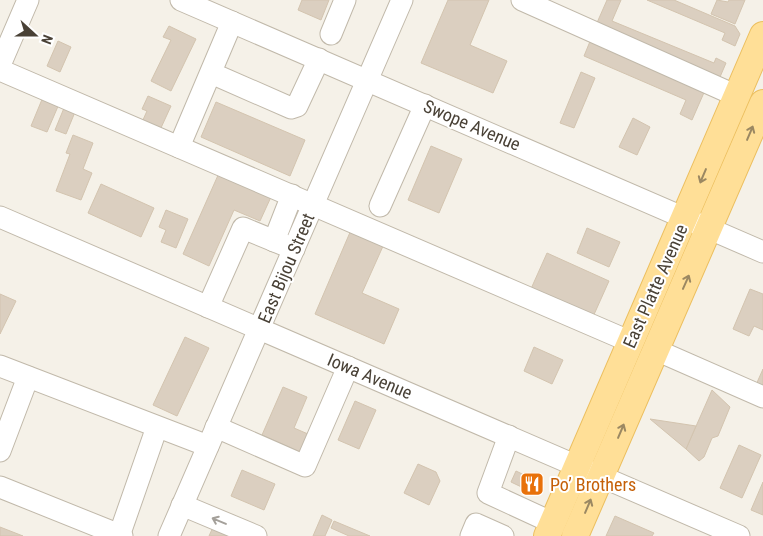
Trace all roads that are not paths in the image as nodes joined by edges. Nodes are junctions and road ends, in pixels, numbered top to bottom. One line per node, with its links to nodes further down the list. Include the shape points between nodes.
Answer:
1 (28, 0): 10 (street)
2 (181, 0): 6 (street, Swope Avenue)
3 (346, 0): 7 (street)
4 (402, 0): 13 (street, East Bijou Street)
5 (522, 0): 14 (street)
6 (232, 22): 9 (street, Swope Avenue); 12 (street)
7 (331, 34)
8 (763, 35): 14 (main road, East Platte Avenue)
9 (319, 59): 12 (street, via 297,106 291,108); 13 (street, Swope Avenue)
10 (0, 65)
11 (0, 70): 17 (street)
12 (210, 73): 17 (street)
13 (368, 80): 16 (street, Swope Avenue); 19 (street, East Bijou Street)
14 (737, 96): 22 (main road, East Platte Avenue, one-way to 22)
15 (763, 104): 23 (main road, East Platte Avenue, one-way to 15)
16 (426, 105): 20 (street); 22 (street, Swope Avenue)
17 (179, 147): 18 (street)
18 (292, 195): 19 (street); 24 (street)
19 (314, 204): 25 (street, East Bijou Street); 29 (street)
20 (380, 206)
21 (0, 216): 27 (street, Iowa Avenue)
22 (685, 218): 23 (street, Swope Avenue); 29 (main road, East Platte Avenue)
23 (709, 228): 26 (street, Swope Avenue); 30 (main road, East Platte Avenue, one-way to 23)
24 (274, 240): 25 (street); 27 (street, via 243,228)
25 (294, 249): 28 (street, East Bijou Street)
26 (763, 252)
27 (208, 306): 28 (street, Iowa Avenue)
28 (260, 329): 32 (street, Iowa Avenue); 37 (street, East Bijou Street)
29 (631, 342): 39 (main road, East Platte Avenue)
30 (656, 350): 34 (street); 40 (main road, East Platte Avenue, one-way to 30)
31 (0, 366): 33 (street)
32 (348, 366): 36 (street, Iowa Avenue); 37 (street, via 305,466)
33 (28, 376): 35 (street); 38 (street)
34 (763, 397)
35 (157, 427): 37 (street); 44 (street)
36 (510, 436): 39 (street, Iowa Avenue); 43 (street, via 488,493)
37 (212, 437): 42 (street, East Bijou Street)
38 (0, 451)
39 (578, 465): 40 (street, Iowa Avenue); 43 (main road, East Platte Avenue)
40 (601, 476): 49 (main road, East Platte Avenue, one-way to 40); 50 (street, Iowa Avenue)
41 (0, 487): 44 (street)
42 (182, 505): 45 (street, East Bijou Street); 46 (street, one-way to 42)
43 (550, 529)
44 (120, 536)
45 (168, 536)
46 (256, 536)
47 (471, 536): 48 (street, via 476,524)
48 (503, 536)
49 (575, 536)
50 (739, 536)

